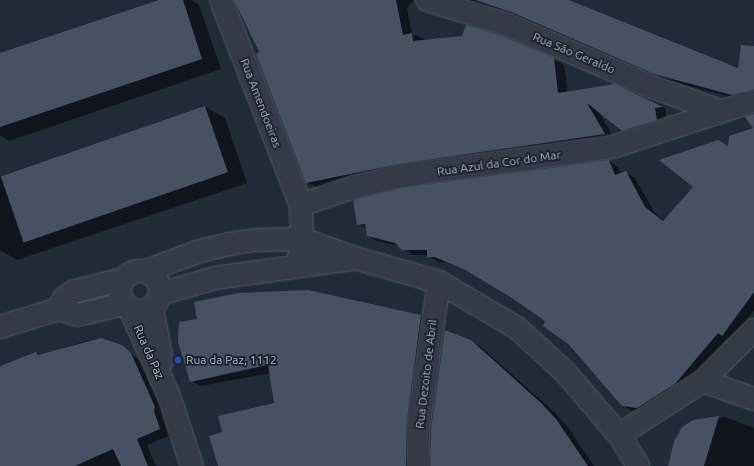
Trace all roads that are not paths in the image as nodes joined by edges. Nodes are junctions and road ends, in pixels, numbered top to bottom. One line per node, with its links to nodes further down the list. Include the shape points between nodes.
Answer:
1 (221, 0): 5 (street, Rua Amendoeiras)
2 (427, 0): 4 (street, Rua São Geraldo, via 506,24 650,86)
3 (754, 101): 4 (street, Rua Azul da Cor do Mar)
4 (720, 111): 5 (street, Rua Azul da Cor do Mar, via 670,130 612,147 401,176 354,187)
5 (301, 205): 6 (street)
6 (302, 239): 7 (street); 8 (street); 9 (street, via 254,240 230,244 197,252)
7 (355, 258): 8 (street); 11 (street)
8 (298, 266): 12 (street, via 215,278)
9 (146, 272): 10 (street, via 134,271); 12 (street, via 157,281)
10 (123, 279): 13 (street, via 120,296); 14 (street, via 73,292 64,298)
11 (440, 282): 20 (street, via 517,328 565,372); 22 (street, Rua Dezoito de Abril, via 418,430)
12 (156, 301): 13 (street, via 145,311); 18 (street, Rua da Paz)
13 (127, 306): 14 (street, via 77,315); 18 (street, Rua da Paz)
14 (59, 309): 15 (street)
15 (0, 327)
16 (754, 330): 17 (street)
17 (703, 381): 19 (street); 20 (street)
18 (169, 396): 21 (street, Rua da Paz)
19 (754, 399)
20 (619, 435): 23 (street)
21 (192, 466)
22 (420, 466)
23 (638, 466)

